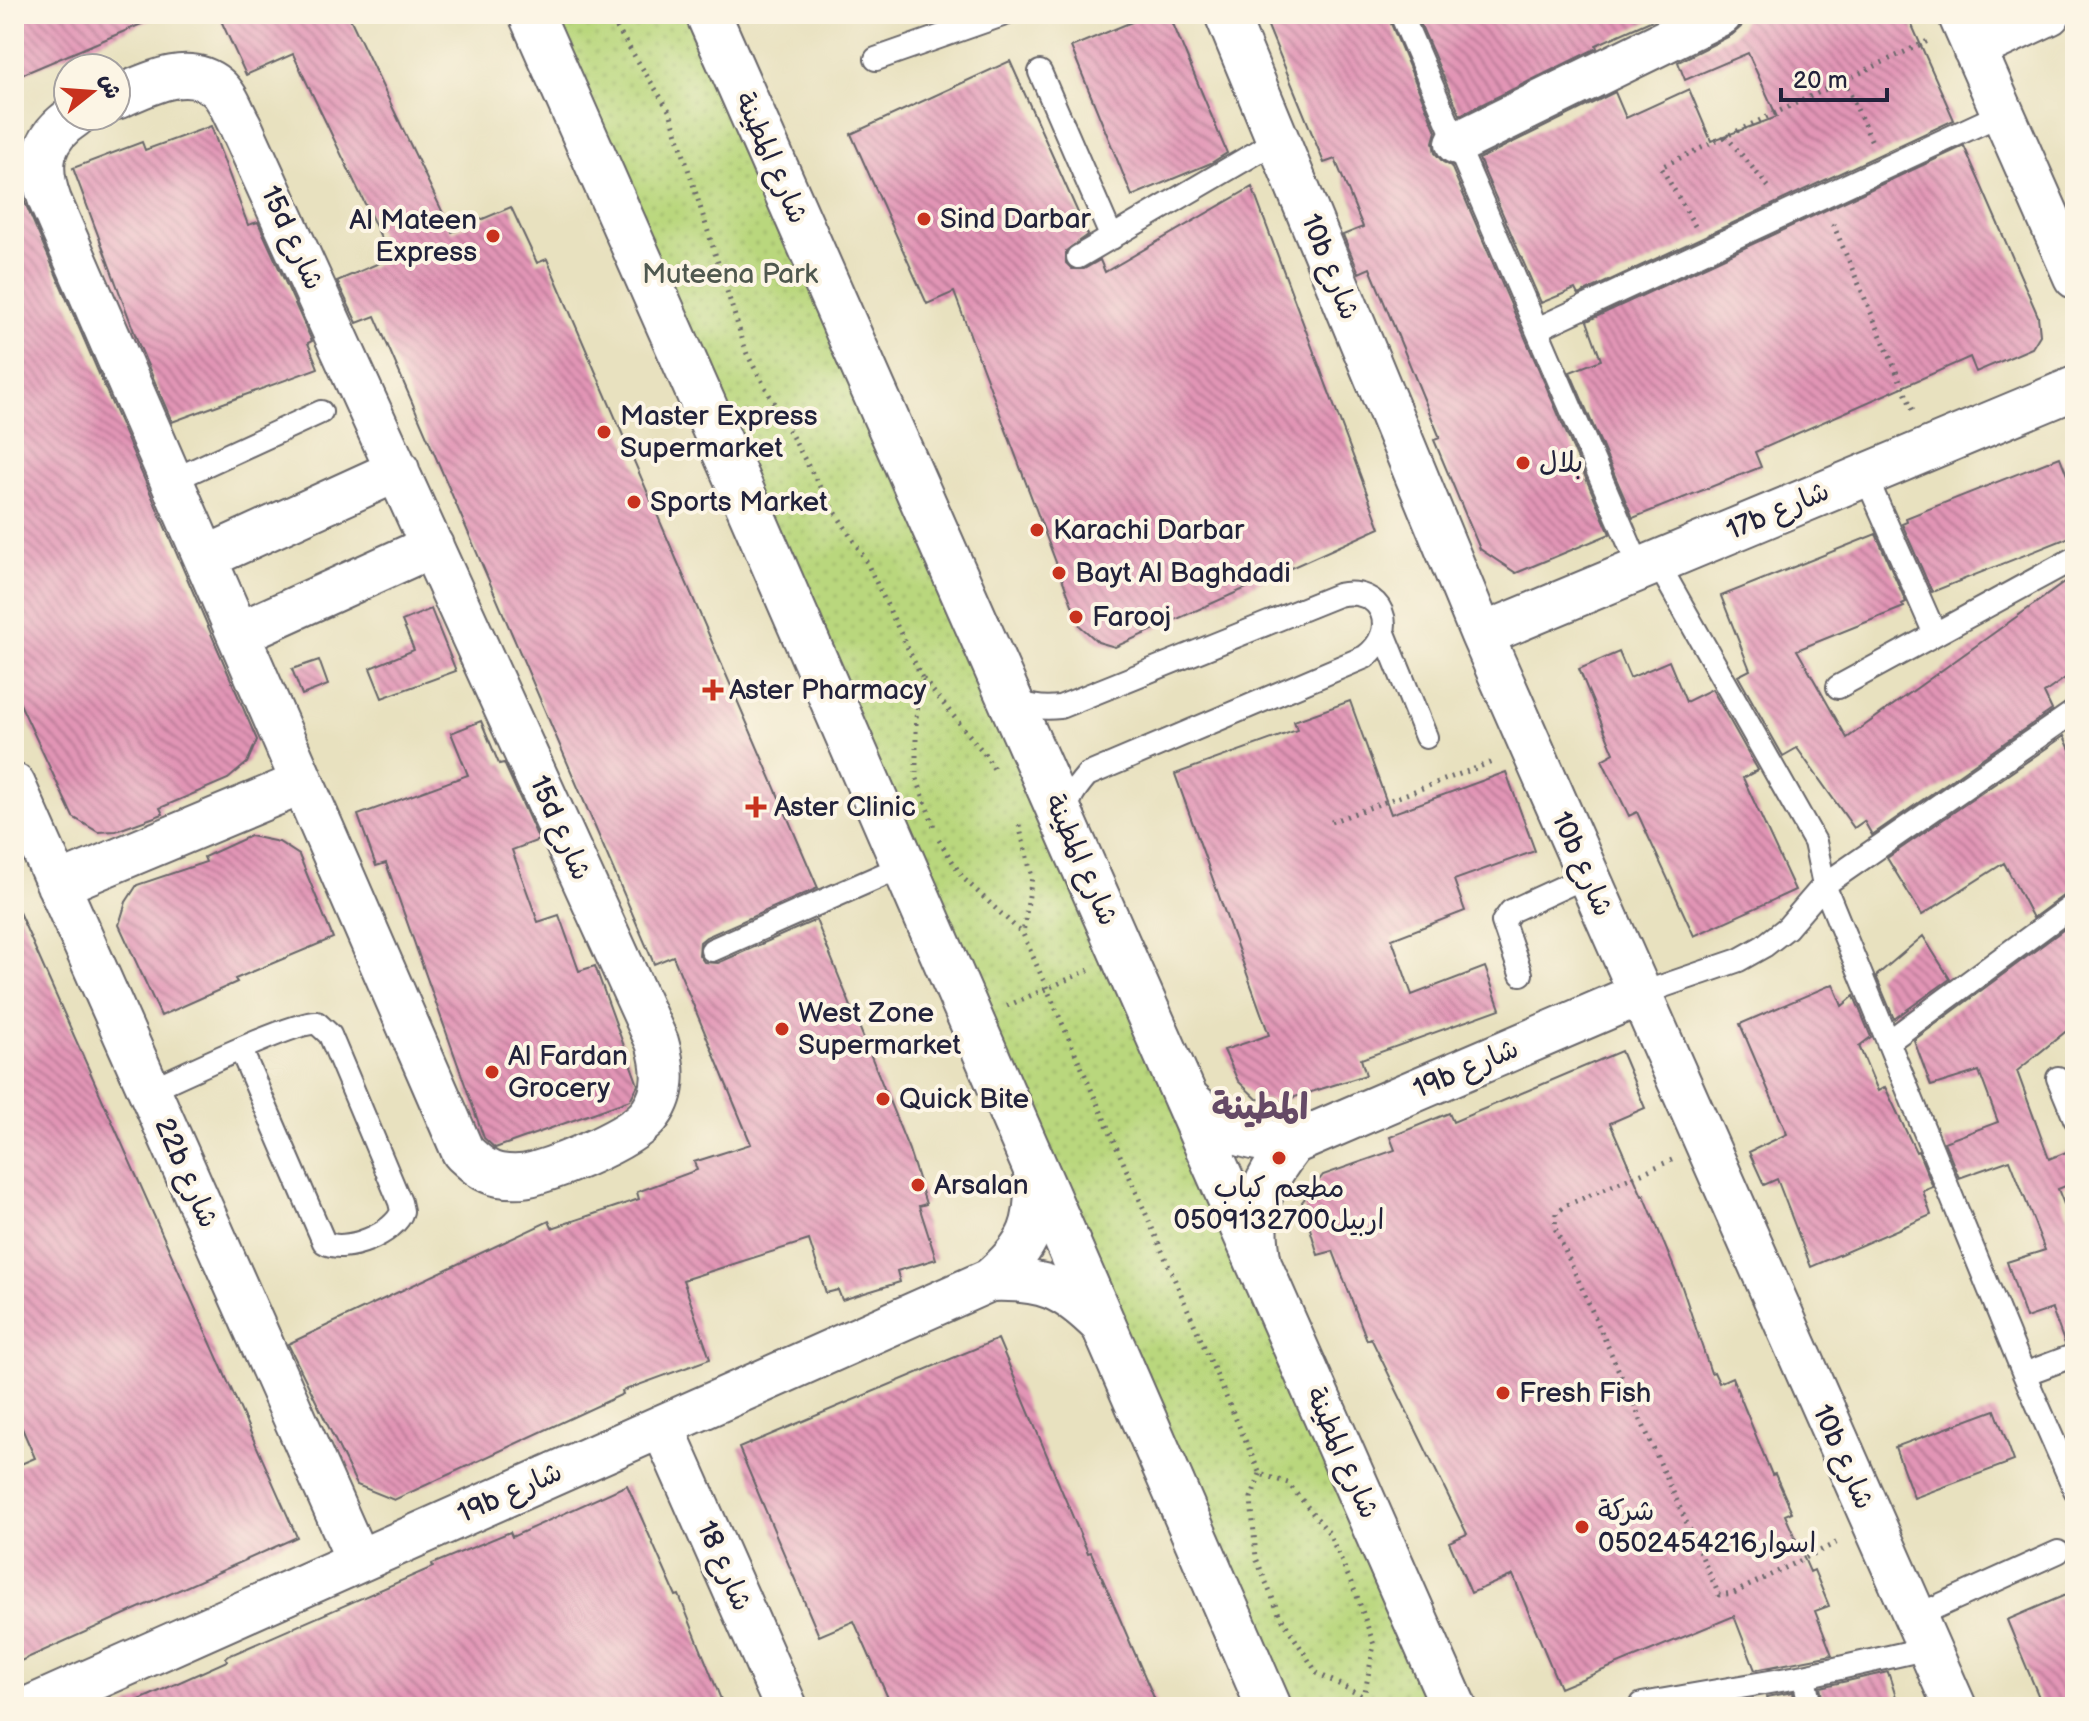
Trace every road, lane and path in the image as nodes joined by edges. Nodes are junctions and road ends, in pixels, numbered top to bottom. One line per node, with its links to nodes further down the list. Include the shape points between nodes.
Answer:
1 (531, 14): 53 (street)
2 (608, 14): 41 (path, via 670,112 747,354 865,559)
3 (708, 14): 43 (street, شارع المطينة)
4 (1005, 14): 10 (lane)
5 (1226, 14): 17 (street, 10b شارع)
6 (1401, 14): 18 (lane)
7 (1721, 14): 18 (street)
8 (2049, 14): 9 (street)
9 (1965, 29): 12 (path); 14 (street)
10 (876, 59)
11 (1040, 72): 22 (lane)
12 (1844, 80): 16 (path); 19 (path)
13 (132, 92): 30 (street, 15d شارع, via 175,76 196,77 226,97)
14 (2003, 113): 19 (lane); 25 (street)
15 (56, 132): 32 (street, 15d شارع, via 42,161 43,182)
16 (1726, 136): 21 (path); 23 (path, via 1661,167)
17 (1278, 140): 22 (lane); 40 (street, 10b شارع)
18 (1457, 143): 26 (lane)
19 (1883, 169): 20 (lane)
20 (1822, 197): 21 (lane); 29 (path)
21 (1789, 212): 23 (lane)
22 (1112, 238): 24 (lane)
23 (1709, 249): 26 (lane)
24 (1078, 257)
25 (2075, 277)
26 (1537, 329): 36 (lane)
27 (2075, 388): 29 (street, 17b شارع)
28 (321, 412): 32 (lane)
29 (1929, 449): 31 (street, 17b شارع)
30 (398, 470): 33 (street, 15d شارع); 34 (street)
31 (1865, 475): 36 (street, 17b شارع); 39 (lane)
32 (171, 481): 34 (street, 15d شارع)
33 (432, 546): 38 (street); 48 (street, 15d شارع, via 657,1042 664,1066 651,1114 633,1131 536,1174 496,1175 470,1159 454,1133)
34 (205, 558): 38 (street, 15d شارع)
35 (2075, 558): 39 (lane)
36 (1649, 566): 40 (street, 17b شارع); 56 (lane, via 1815,842)
37 (1384, 633): 43 (lane, via 1378,605 1352,592 1060,707 1042,709); 45 (lane); 52 (lane, via 1378,648 1365,657 1087,775 1074,789)
38 (238, 634): 48 (street, 15d شارع)
39 (1935, 634): 42 (lane)
40 (1482, 635): 46 (street, 10b شارع)
41 (922, 678): 47 (path); 58 (path, via 916,776 938,838 963,878)
42 (1838, 687)
43 (1008, 696): 52 (street, شارع المطينة)
44 (2075, 711): 56 (lane)
45 (1426, 737)
46 (1532, 747): 51 (path); 54 (street, 10b شارع)
47 (999, 778)
48 (302, 783): 55 (street)
49 (14, 785): 55 (street, 22b شارع)
50 (1018, 818): 58 (path, via 1032,877)
51 (1331, 822)
52 (1065, 826): 60 (street, شارع المطينة)
53 (903, 866): 59 (lane); 64 (street)
54 (1587, 876): 61 (lane, via 1504,917); 63 (street, 10b شارع)
55 (58, 885): 68 (street, 22b شارع)
56 (1824, 885): 63 (lane, via 1764,946 1739,960); 65 (lane)
57 (2075, 904): 65 (lane)
58 (1023, 934): 62 (path)
59 (712, 950)
60 (1122, 954): 62 (path); 69 (street, شارع المطينة)
61 (1521, 974)
62 (1046, 990): 64 (path); 80 (path)
63 (1640, 994): 71 (street, 19b شارع); 72 (street, 10b شارع)
64 (970, 1021): 73 (street)
65 (1888, 1042): 78 (lane)
66 (241, 1050): 66 (lane, via 309,1022 325,1028 400,1202 395,1225 347,1247 324,1242); 68 (lane)
67 (2058, 1078): 70 (lane)
68 (149, 1090): 84 (street, 22b شارع)
69 (1185, 1096): 71 (street, 19b شارع, via 1233,1134); 74 (street, شارع المطينة)
70 (2075, 1119)
71 (1293, 1143): 74 (street, 19b شارع, via 1271,1170 1258,1202 1255,1237)
72 (1706, 1145): 82 (street, 10b شارع); 82 (path, via 1567,1205 1556,1213 1555,1228 1719,1595 1734,1593)
73 (1035, 1170): 75 (street, 19b شارع, via 1037,1201 1031,1231 1016,1258); 76 (street)
74 (1261, 1270): 93 (street, شارع المطينة)
75 (990, 1280): 76 (street, 19b شارع, via 1021,1279 1052,1287 1079,1302); 79 (street, 19b شارع)
76 (1102, 1325): 91 (street)
77 (2075, 1355): 78 (lane)
78 (2024, 1374): 81 (lane)
79 (662, 1426): 84 (street, 19b شارع); 90 (street, شارع 18)
80 (1260, 1474): 87 (path, via 1288,1483 1329,1533 1374,1645); 87 (path, via 1251,1498 1256,1558 1279,1614 1317,1673)
81 (2075, 1490)
82 (1873, 1524): 85 (street, 10b شارع)
83 (2058, 1552): 85 (lane)
84 (358, 1561): 89 (street, 19b شارع)
85 (1921, 1632): 86 (lane); 95 (street, 10b شارع)
86 (1804, 1676): 88 (lane); 94 (lane)
87 (1364, 1697): 92 (path)
88 (1642, 1704)
89 (31, 1707)
90 (786, 1707)
91 (1269, 1707)
92 (1368, 1707)
93 (1454, 1707)
94 (1810, 1707)
95 (1955, 1707)

